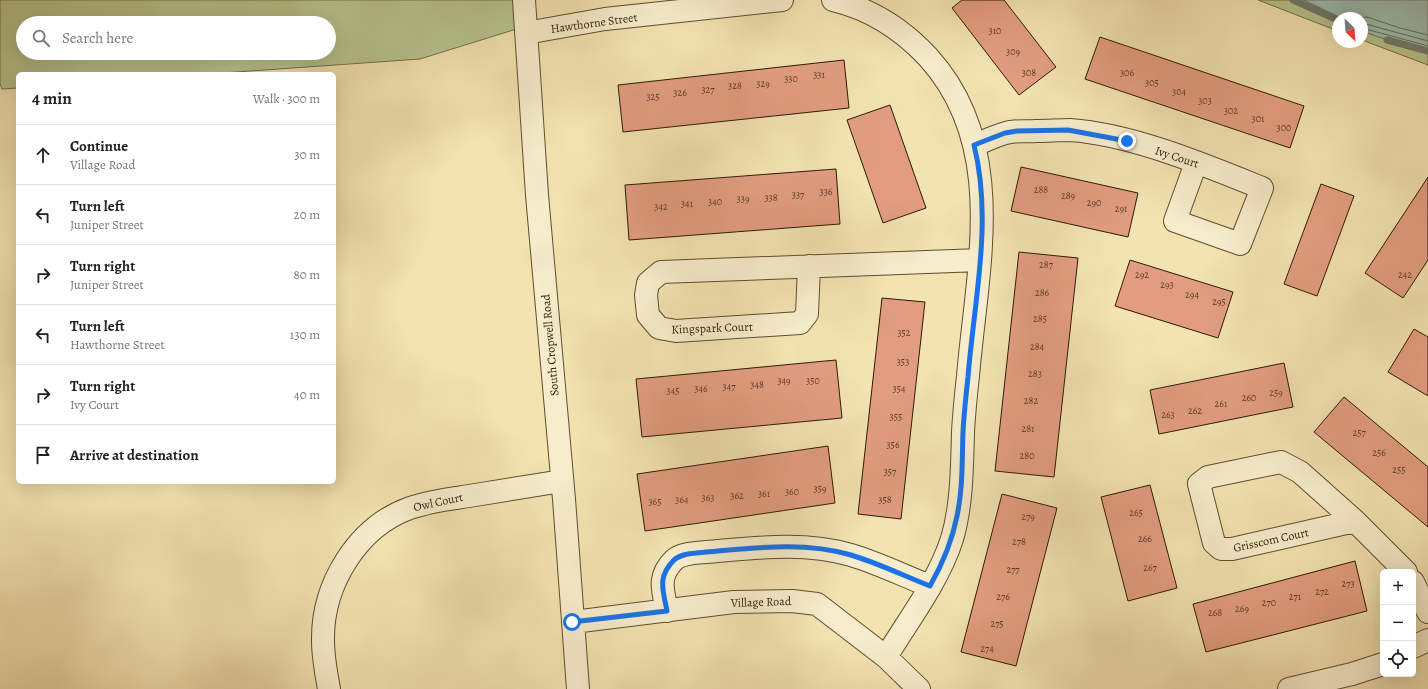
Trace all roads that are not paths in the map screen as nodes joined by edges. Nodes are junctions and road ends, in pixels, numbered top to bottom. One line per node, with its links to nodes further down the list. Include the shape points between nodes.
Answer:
1 (524, 0): 4 (street, South Cropwell Road)
2 (782, 0): 4 (street, Hawthorne Street, via 605,20)
3 (834, 0): 5 (street, via 854,5 879,17 901,31 921,49 950,86 969,125)
4 (526, 33): 9 (street, South Cropwell Road)
5 (974, 145): 6 (street, Ivy Court, via 1011,132 1068,130 1109,136); 7 (street, via 983,208)
6 (1206, 166)
7 (980, 260): 8 (street, Kingspark Court); 12 (street, via 968,375 958,514 944,560)
8 (808, 266): 8 (street, Kingspark Court, via 661,272 648,283 648,315 659,328 676,332 800,323 807,314)
9 (562, 481): 16 (street, South Cropwell Road); 21 (street, Owl Court, via 433,501 386,519 365,536 344,564 325,611 323,640)
10 (1355, 521): 10 (street, Grisscom Court, via 1300,472 1280,462 1208,477 1199,484 1214,543 1221,549 1232,549); 11 (street, Grisscom Court)
11 (1403, 569)
12 (930, 586): 14 (street, via 850,555 807,548 764,547 692,553 675,559 666,571 661,583); 19 (street)
13 (1416, 588): 15 (street)
14 (667, 611): 16 (street, Village Road); 19 (street, Village Road, via 734,602 792,601 817,604)
15 (1428, 612)
16 (572, 622): 22 (street, South Cropwell Road)
17 (1428, 640): 18 (street)
18 (1416, 646)
19 (886, 657): 23 (street, Village Road)
20 (1380, 665): 24 (street)
21 (329, 689)
22 (578, 689)
23 (919, 689)
24 (1289, 689)

